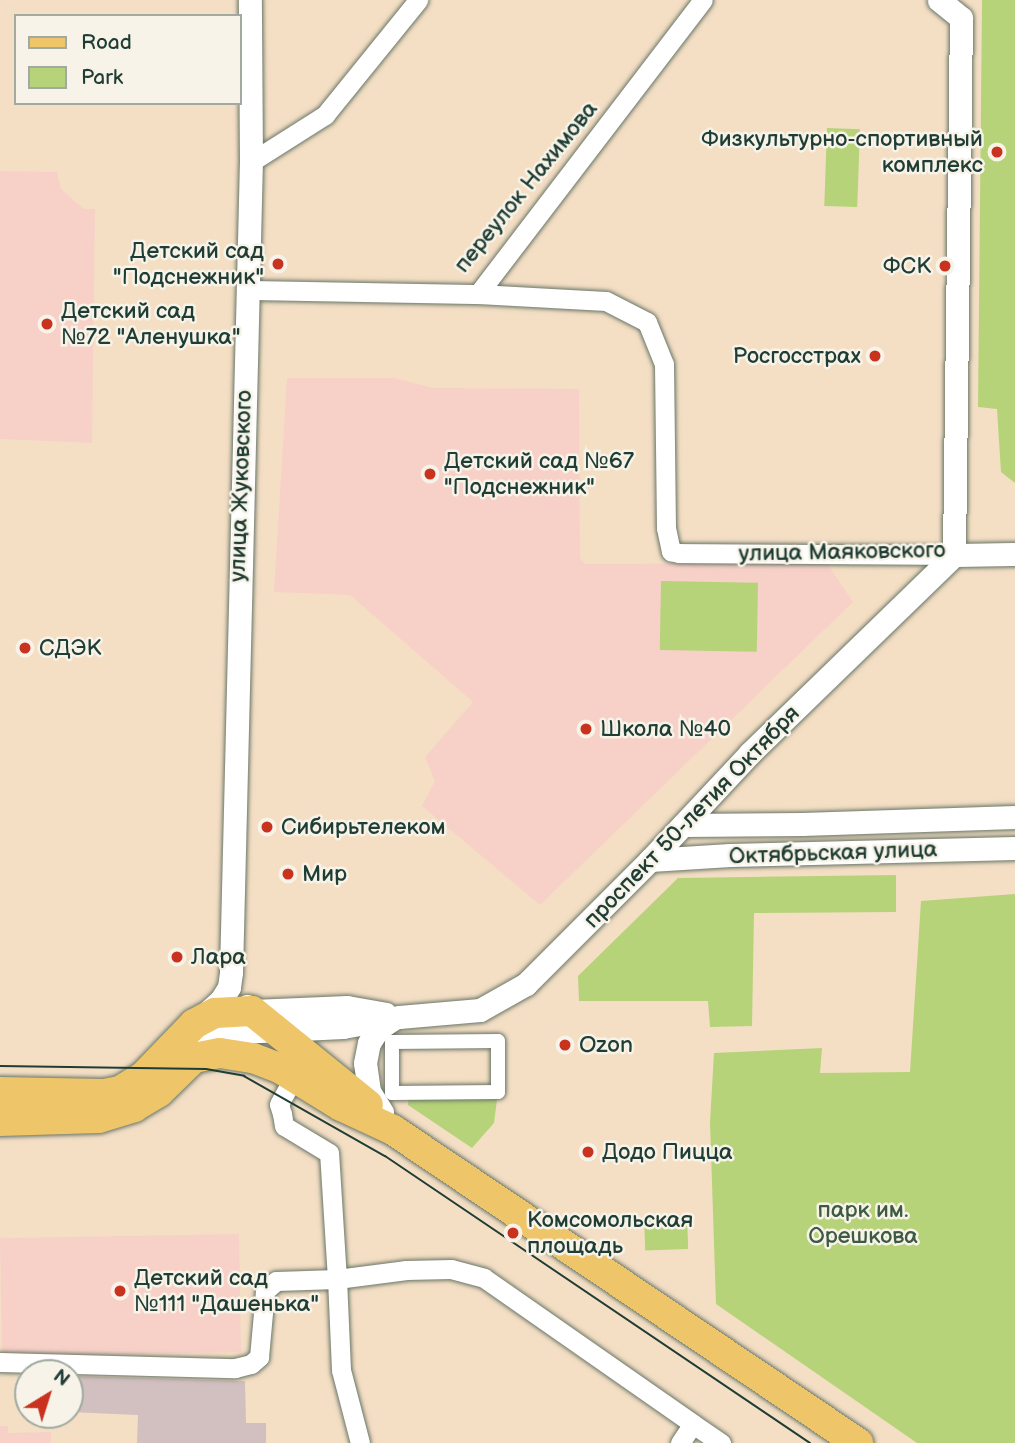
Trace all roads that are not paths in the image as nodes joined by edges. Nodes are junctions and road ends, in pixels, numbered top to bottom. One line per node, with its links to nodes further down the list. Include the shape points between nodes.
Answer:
1 (250, 0): 6 (street, улица Жуковского)
2 (418, 0): 6 (street, via 325,115)
3 (704, 0): 8 (street, переулок Нахимова)
4 (939, 0): 5 (street)
5 (961, 9): 10 (street, улица Маяковского)
6 (251, 162): 7 (street, улица Жуковского)
7 (247, 290): 8 (street, переулок Нахимова); 19 (street, улица Жуковского)
8 (478, 294): 10 (street, улица Маяковского, via 606,301 647,322 664,364 666,528 671,551)
9 (1015, 554): 10 (street)
10 (954, 555): 14 (street, проспект 50-летия Октября, via 750,753)
11 (1015, 817): 12 (street, Октябрьская улица)
12 (969, 818): 13 (street, Октябрьская улица); 16 (street)
13 (802, 824): 14 (street, Октябрьская улица); 17 (street)
14 (683, 825): 18 (street, проспект 50-летия Октября)
15 (1015, 848): 16 (street, Октябрьская улица)
16 (968, 849): 17 (street, Октябрьская улица)
17 (802, 853): 18 (street, Октябрьская улица)
18 (650, 860): 21 (street, проспект 50-летия Октября, via 526,984 480,1010)
19 (231, 972): 20 (street, via 243,1003); 22 (street, via 221,1000)
20 (252, 1011): 21 (street, via 347,1007); 22 (main road, via 215,1013); 23 (main road)
21 (399, 1017): 23 (street, via 343,1027); 29 (street, via 378,1029 365,1063 369,1091)
22 (194, 1024): 27 (main road, via 144,1076 120,1091)
23 (276, 1030): 25 (street, via 219,1032 207,1038); 29 (main road, via 359,1096)
24 (392, 1042): 24 (street, via 498,1041 498,1092 391,1093)
25 (181, 1068): 26 (main road, via 194,1058 219,1053 253,1058); 28 (main road, via 159,1092 134,1107 99,1118)
26 (295, 1077): 29 (main road, via 341,1106); 30 (street, via 279,1104 284,1126 329,1153)
27 (0, 1091)
28 (0, 1121)
29 (393, 1130): 36 (main road)
30 (337, 1279): 31 (street, via 276,1281 265,1291 262,1304 259,1357 235,1368); 32 (street, via 451,1269 484,1278); 33 (street, via 341,1370)
31 (0, 1362)
32 (694, 1424): 34 (street); 35 (street)
33 (360, 1443)
34 (680, 1443)
35 (721, 1443)
36 (858, 1443)

